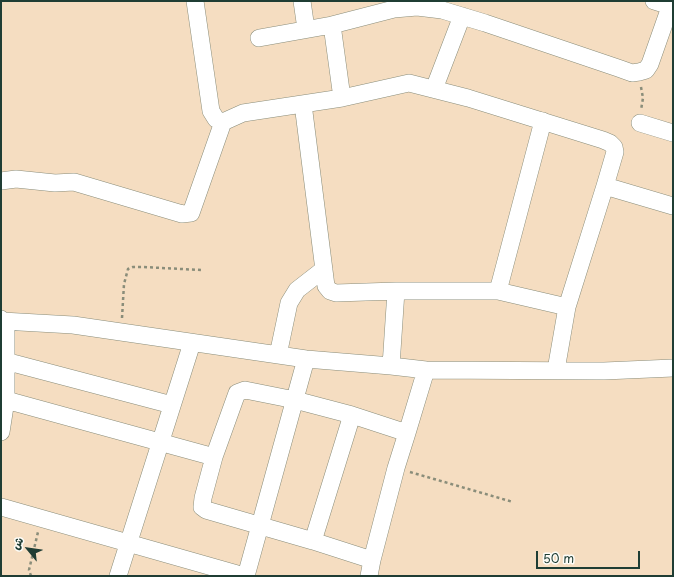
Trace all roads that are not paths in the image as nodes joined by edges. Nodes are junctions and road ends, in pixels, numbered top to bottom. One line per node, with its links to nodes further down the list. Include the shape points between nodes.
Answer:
1 (195, 1): 14 (street, via 211,111)
2 (302, 1): 8 (street)
3 (654, 1): 5 (street)
4 (393, 5): 6 (street, via 442,10); 7 (street)
5 (672, 7): 6 (street, via 650,64 646,70 632,73)
6 (462, 16): 10 (street)
7 (332, 25): 8 (street); 11 (street)
8 (306, 29): 9 (street)
9 (259, 38)
10 (434, 88): 11 (street, via 409,83); 13 (street)
11 (342, 98): 12 (street)
12 (303, 104): 14 (street, via 243,113); 20 (street)
13 (543, 121): 18 (street, via 603,140 614,147 615,152); 22 (street)
14 (222, 122): 17 (street, via 191,213 182,214 74,182 16,179)
15 (640, 123): 16 (street)
16 (673, 133)
17 (1, 181)
18 (605, 186): 19 (street); 23 (street)
19 (672, 201)
20 (324, 269): 21 (street, via 326,286 336,293); 26 (street, via 297,290 289,303)
21 (396, 291): 22 (street); 29 (street)
22 (498, 291): 23 (street)
23 (567, 307): 32 (street)
24 (2, 320): 25 (street, via 73,325); 28 (street, via 6,332)
25 (192, 343): 26 (street); 35 (street)
26 (278, 355): 27 (street)
27 (306, 359): 29 (street); 34 (street)
28 (5, 361): 33 (street); 35 (street)
29 (391, 366): 31 (street)
30 (673, 368): 32 (street)
31 (426, 370): 32 (street); 38 (street)
32 (556, 370)
33 (6, 400): 37 (street); 39 (street)
34 (295, 400): 36 (street); 40 (street, via 245,390 237,393); 42 (street)
35 (172, 405): 39 (street)
36 (352, 416): 38 (street); 43 (street)
37 (1, 432)
38 (407, 433): 45 (street)
39 (160, 443): 40 (street); 44 (street)
40 (214, 457): 42 (street, via 202,507)
41 (1, 507): 44 (street)
42 (260, 526): 43 (street); 46 (street)
43 (313, 541): 45 (street)
44 (128, 544): 46 (street); 47 (street)
45 (370, 568)
46 (239, 575)
47 (118, 576)

